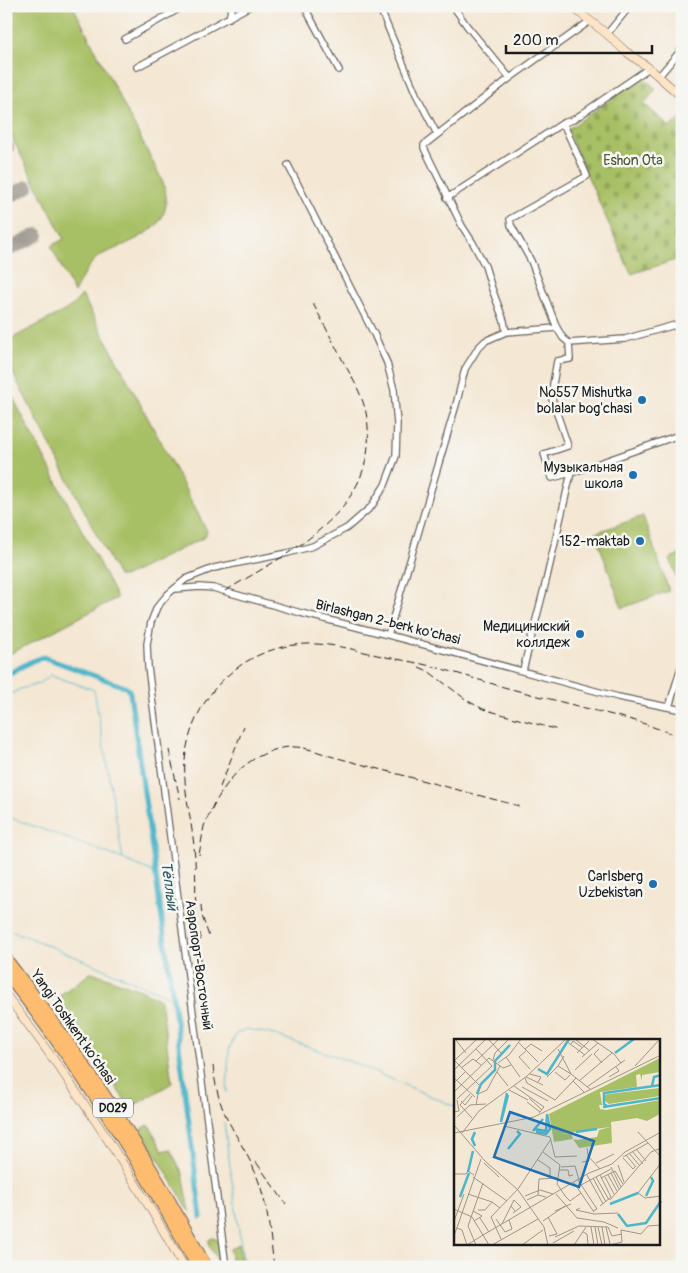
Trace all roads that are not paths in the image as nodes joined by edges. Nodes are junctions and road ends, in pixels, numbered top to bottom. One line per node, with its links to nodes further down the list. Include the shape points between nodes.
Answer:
1 (184, 6): 12 (street)
2 (232, 6): 9 (street)
3 (250, 6): 9 (street)
4 (304, 6): 16 (street)
5 (379, 6): 21 (street, via 416,94)
6 (453, 6): 18 (street)
7 (571, 6): 10 (main road)
8 (630, 6): 11 (street)
9 (230, 18): 14 (street)
10 (590, 21): 11 (main road); 18 (street)
11 (607, 34): 15 (main road)
12 (124, 39)
13 (682, 49): 17 (street)
14 (137, 68)
15 (649, 68): 17 (main road); 20 (street, via 573,120)
16 (339, 70)
17 (659, 76): 19 (main road)
18 (510, 78): 21 (street)
19 (682, 97)
20 (563, 123): 23 (street); 25 (street, via 587,176 510,219 531,261)
21 (437, 134): 23 (street, via 424,144 424,148)
22 (288, 165): 31 (street, Аэропорт-Восточный, via 387,363 394,390 396,456 371,508 346,528 313,546 214,568 186,579)
23 (447, 198): 26 (street, via 485,266)
24 (679, 324): 27 (street); 28 (street, via 625,339)
25 (557, 328): 26 (street); 28 (street)
26 (506, 332): 32 (street, via 485,341 465,369)
27 (682, 340)
28 (569, 343): 30 (street, via 570,359 557,361 552,399 568,446 544,454 552,478)
29 (682, 434): 30 (street)
30 (571, 473): 34 (street)
31 (174, 589): 32 (street, Birlashgan 2-berk ko'chasi, via 213,588); 43 (street, Аэропорт-Восточный, via 157,607 151,622 147,644 148,667)
32 (388, 634): 34 (street, Birlashgan 2-berk ko'chasi)
33 (682, 664): 35 (street)
34 (523, 670): 35 (street, Birlashgan 2-berk ko'chasi, via 618,697)
35 (669, 707): 36 (street, Birlashgan 2-berk ko'chasi)
36 (682, 710)
37 (6, 958): 42 (highway, Yangi Toshkent ko‘chasi / D029, via 108,1100)
38 (6, 974): 41 (highway, Yangi Toshkent ko‘chasi / D029, via 115,1128)
39 (6, 995): 40 (main road, via 108,1140)
40 (184, 1267)
41 (197, 1267)
42 (207, 1267)
43 (226, 1267)

